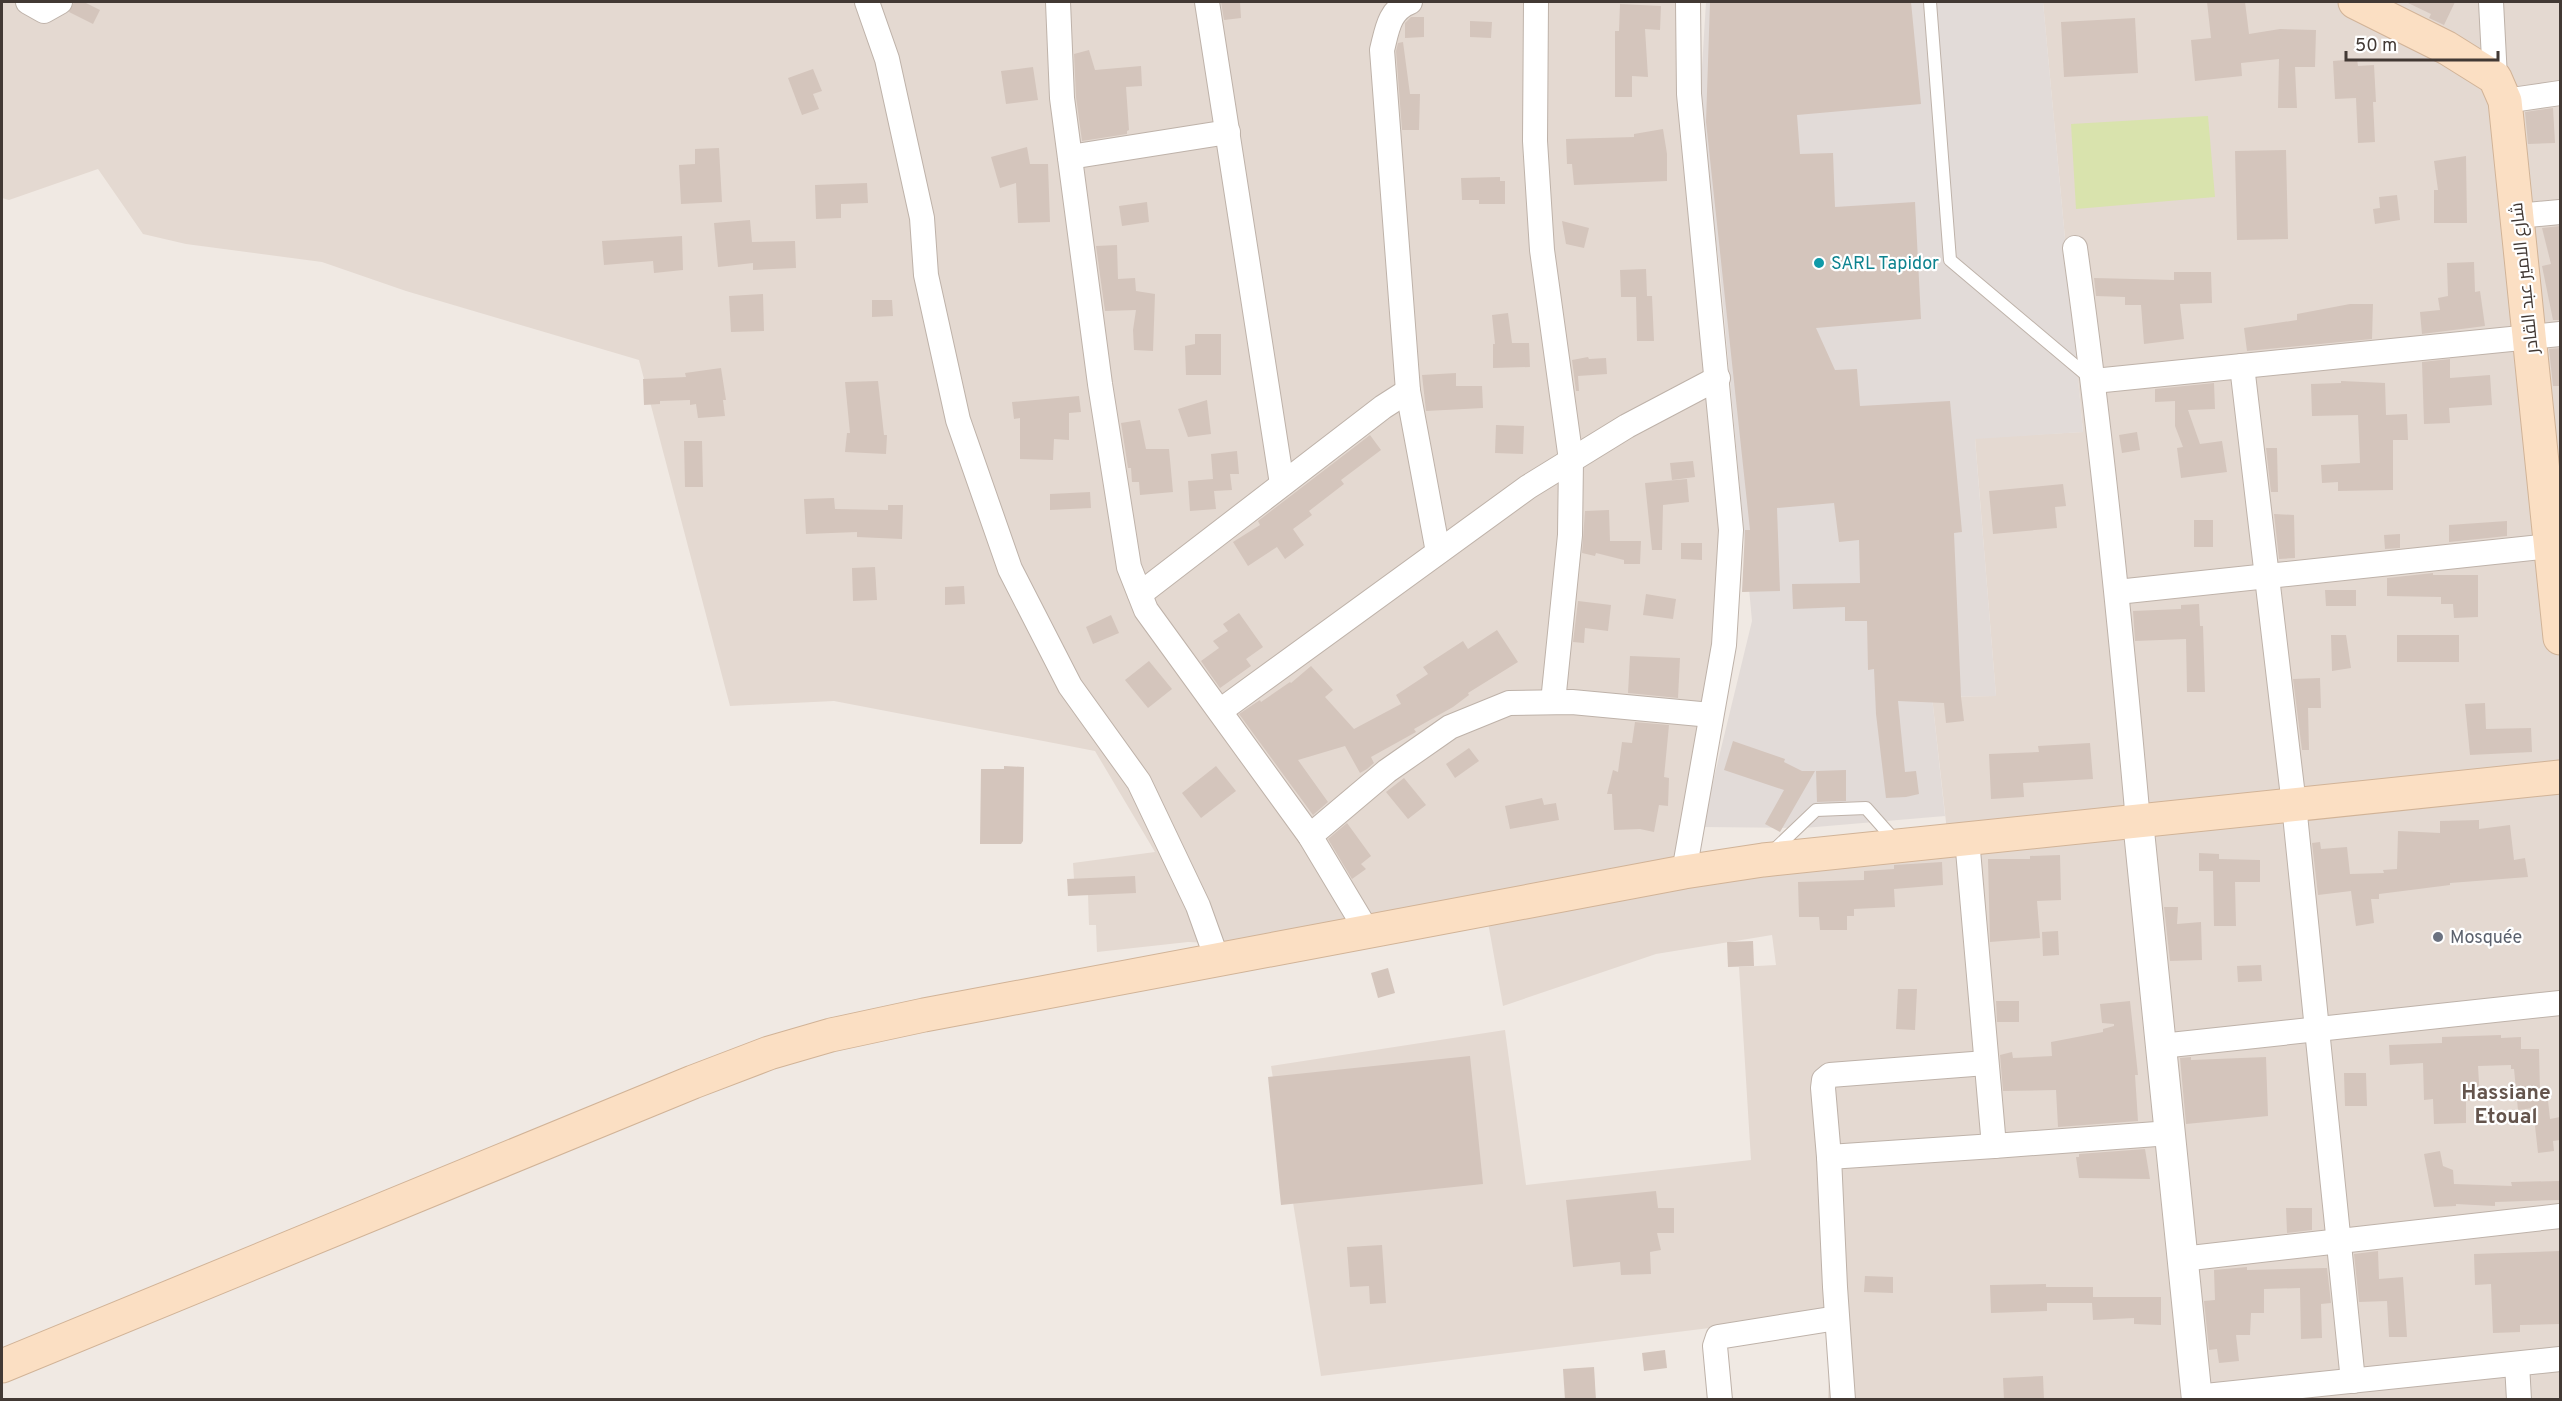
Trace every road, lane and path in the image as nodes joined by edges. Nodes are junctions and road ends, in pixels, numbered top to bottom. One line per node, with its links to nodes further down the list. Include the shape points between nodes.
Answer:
1 (28, 2): 2 (street, via 44,11)
2 (60, 2)
3 (867, 2): 44 (street, via 887,59 922,218 926,274 958,420 1010,569 1070,686 1139,782 1198,906)
4 (1058, 2): 15 (street, via 1062,98)
5 (1207, 2): 14 (street)
6 (1410, 2): 23 (street, via 1398,6 1389,20 1382,50)
7 (1536, 2): 24 (street, via 1535,141 1542,250)
8 (1688, 2): 21 (street, via 1689,94)
9 (1930, 2): 22 (lane, via 1950,260)
10 (2355, 2): 12 (main road, via 2447,48)
11 (2491, 2): 12 (street)
12 (2500, 89): 13 (street); 17 (main road, شارع الامير عبد القادر)
13 (2560, 93)
14 (1228, 132): 15 (street); 25 (street)
15 (1070, 157): 30 (street, via 1129,567)
16 (2560, 212): 17 (street)
17 (2517, 216): 19 (main road, شارع الامير عبد القادر)
18 (2075, 248): 22 (street)
19 (2545, 335): 20 (street); 26 (main road, شارع الامير عبد القادر)
20 (2242, 366): 22 (street); 28 (street)
21 (1718, 378): 24 (street); 34 (street, via 1731,530 1724,645)
22 (2094, 381): 29 (street)
23 (1408, 391): 25 (street); 27 (street)
24 (1571, 460): 27 (street); 32 (street, via 1570,535)
25 (1282, 484): 30 (street)
26 (2556, 545): 28 (street); 31 (main road, شارع الامير عبد القادر)
27 (1438, 552): 33 (street)
28 (2266, 575): 29 (street); 36 (street)
29 (2117, 592): 37 (street)
30 (1140, 594): 33 (street, via 1146,610)
31 (2560, 638)
32 (1553, 702): 34 (street); 38 (street, via 1509,703 1450,727 1387,771)
33 (1220, 711): 38 (street)
34 (1711, 715): 42 (street)
35 (2560, 777): 36 (main road)
36 (2294, 805): 37 (main road); 46 (street)
37 (2138, 821): 39 (main road); 47 (street)
38 (1310, 836): 43 (street)
39 (1967, 839): 40 (main road); 48 (street)
40 (1899, 846): 41 (main road); 41 (lane, via 1866,808 1816,810)
41 (1763, 860): 42 (main road)
42 (1684, 872): 43 (main road)
43 (1367, 931): 44 (main road)
44 (1217, 959): 58 (main road, via 924,1015 769,1053)
45 (2560, 1003): 46 (street)
46 (2317, 1029): 47 (street); 53 (street)
47 (2161, 1046): 49 (street)
48 (1986, 1063): 50 (street); 51 (street, via 1830,1075 1823,1088)
49 (2170, 1133): 50 (street); 54 (street)
50 (1994, 1146): 51 (street)
51 (1828, 1158): 55 (street)
52 (2560, 1216): 53 (street)
53 (2339, 1241): 54 (street); 59 (street)
54 (2182, 1259): 60 (street)
55 (1837, 1318): 61 (street, via 1718,1337 1714,1346); 62 (street)
56 (2560, 1359): 57 (street)
57 (2517, 1364): 59 (street); 63 (street)
58 (2, 1366)
59 (2353, 1381): 60 (street)
60 (2197, 1399)
61 (1720, 1400)
62 (1844, 1400)
63 (2519, 1400)

